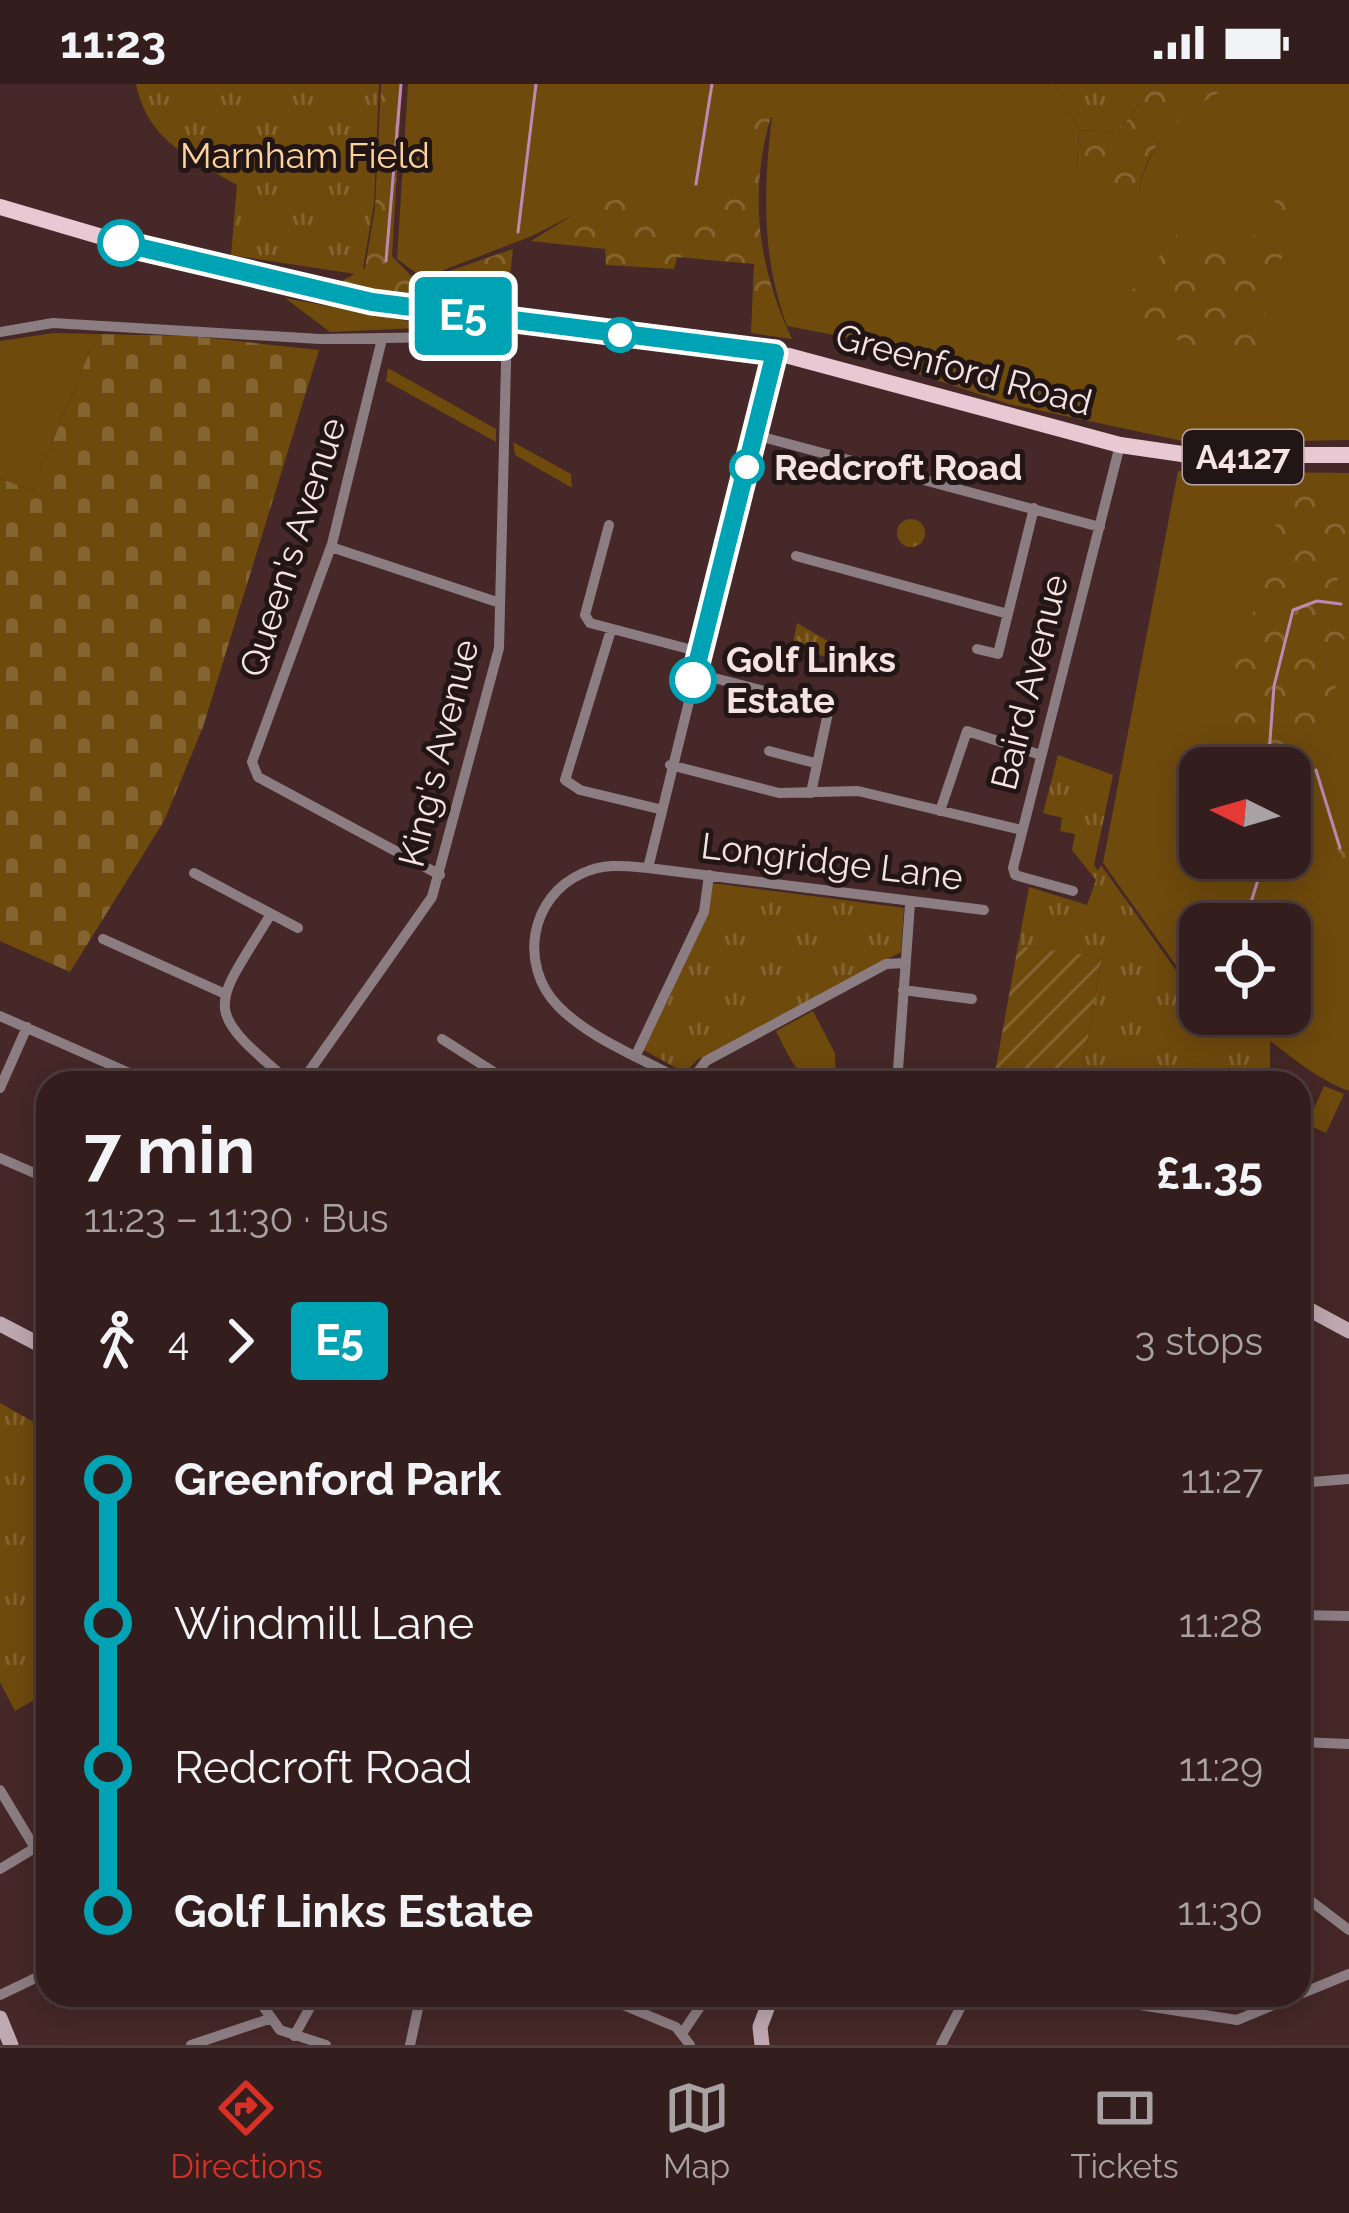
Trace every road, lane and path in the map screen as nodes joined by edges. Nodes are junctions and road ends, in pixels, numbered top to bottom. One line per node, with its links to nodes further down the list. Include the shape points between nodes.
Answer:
1 (0, 207): 2 (main road, Greenford Road / A4127, via 316,291)
2 (455, 315): 3 (main road, Greenford Road / A4127); 5 (street, via 447,337)
3 (507, 322): 6 (main road, Greenford Road / A4127); 15 (street, King's Avenue)
4 (0, 332): 5 (street, via 52,323)
5 (382, 339): 13 (street, Queen's Avenue)
6 (775, 353): 7 (street); 8 (main road, Greenford Road / A4127)
7 (755, 435): 10 (street); 19 (street)
8 (1120, 445): 9 (main road, Greenford Road / A4127, via 1189,455); 12 (street, Baird Avenue)
9 (1349, 455)
10 (1034, 508): 12 (street); 16 (street)
11 (609, 526): 17 (street, via 585,615)
12 (1100, 527): 22 (street, Baird Avenue)
13 (331, 547): 15 (street); 31 (street, Queen's Avenue, via 254,772)
14 (796, 556): 16 (street)
15 (500, 603): 31 (street, King's Avenue, via 490,696)
16 (1008, 614): 18 (street, via 998,654)
17 (611, 630): 19 (street); 26 (street, via 565,779)
18 (977, 649)
19 (700, 652): 20 (street)
20 (694, 673): 23 (street, via 829,708); 24 (street)
21 (769, 751): 23 (street)
22 (1041, 755): 27 (street, via 968,731); 28 (street, Baird Avenue)
23 (814, 763): 25 (street)
24 (670, 765): 25 (street, via 779,794); 26 (street)
25 (811, 793): 27 (street, via 858,791)
26 (659, 809): 29 (street)
27 (940, 812): 28 (street)
28 (1022, 830): 33 (street, Baird Avenue, via 1015,874)
29 (648, 868): 32 (street, Longridge Lane); 46 (street, Longridge Lane, via 608,866 570,880 545,905 534,939 552,999)
30 (194, 873): 36 (street)
31 (440, 875): 49 (street, King's Avenue, via 410,934)
32 (709, 875): 34 (street, Longridge Lane); 46 (street, via 700,920)
33 (1073, 891)
34 (910, 904): 35 (street, Longridge Lane); 39 (street)
35 (984, 910)
36 (272, 914): 37 (street); 41 (street)
37 (298, 928)
38 (104, 939): 41 (street)
39 (905, 963): 40 (street); 52 (street, via 886,964)
40 (904, 990): 42 (street); 53 (street)
41 (223, 993): 48 (street, via 222,1015 233,1035)
42 (972, 999)
43 (0, 1016): 44 (street)
44 (27, 1028): 47 (street); 54 (street)
45 (442, 1039): 50 (street)
46 (635, 1054): 51 (street, Longridge Lane)
47 (125, 1071)
48 (276, 1071)
49 (310, 1071)
50 (492, 1071)
51 (664, 1071)
52 (698, 1071)
53 (898, 1071)
54 (0, 1088)
55 (0, 1158): 56 (street)
56 (36, 1174)
57 (1311, 1310): 59 (street)
58 (0, 1324): 60 (street)
59 (1349, 1331)
60 (36, 1343)
61 (1349, 1479): 62 (street)
62 (1311, 1482)
63 (1311, 1615): 64 (street)
64 (1349, 1616)
65 (1311, 1742): 66 (street)
66 (1349, 1744)
67 (0, 1790): 68 (street)
68 (35, 1848): 69 (street)
69 (0, 1869)
70 (1311, 1901): 71 (street)
71 (1349, 1930)
72 (1349, 1974): 74 (street)
73 (36, 1978): 75 (street)
74 (1311, 1990)
75 (0, 1995)
76 (262, 2007): 86 (street)
77 (310, 2007): 88 (street)
78 (418, 2007): 92 (street)
79 (632, 2007): 87 (street)
80 (700, 2007): 87 (street)
81 (768, 2007): 94 (street)
82 (961, 2007): 95 (street)
83 (1153, 2007): 84 (street, via 1237,2020)
84 (1269, 2007)
85 (0, 2018): 90 (street)
86 (269, 2019): 88 (street); 91 (street)
87 (683, 2032): 93 (street)
88 (294, 2036): 89 (street)
89 (317, 2044)
90 (11, 2045)
91 (191, 2045)
92 (410, 2045)
93 (690, 2045)
94 (762, 2045)
95 (941, 2045)

